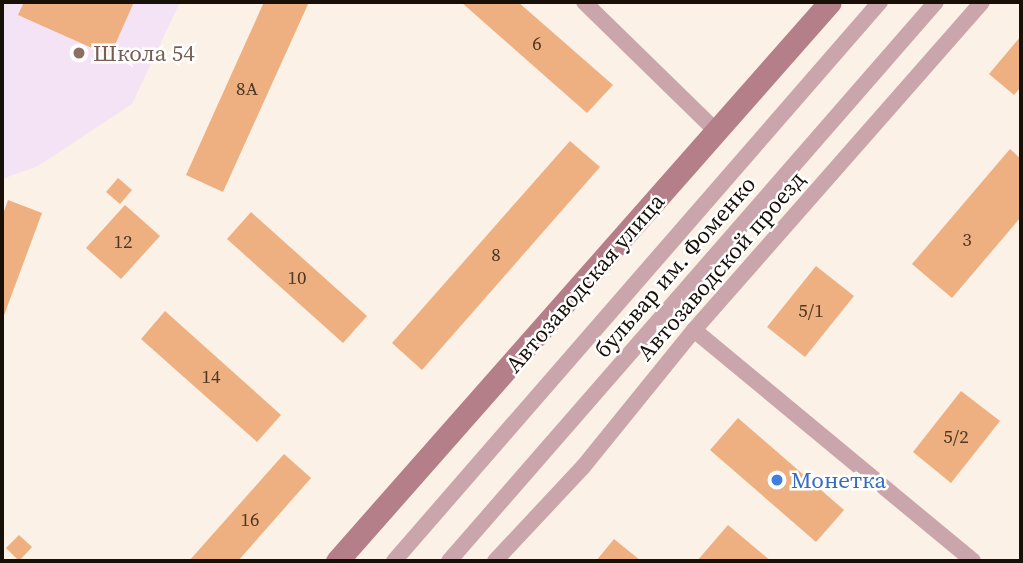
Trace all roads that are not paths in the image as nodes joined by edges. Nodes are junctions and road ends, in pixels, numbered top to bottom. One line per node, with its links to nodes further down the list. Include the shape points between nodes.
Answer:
1 (584, 2): 6 (street)
2 (830, 2): 6 (street, Автозаводская улица)
3 (880, 2): 9 (street, бульвар им. Фоменко)
4 (936, 2): 10 (street, бульвар им. Фоменко)
5 (982, 2): 7 (street, Автозаводской проезд)
6 (718, 132): 8 (street, Автозаводская улица)
7 (694, 330): 11 (street, Автозаводской проезд, via 583,467); 12 (street)
8 (337, 561)
9 (394, 561)
10 (449, 561)
11 (495, 561)
12 (973, 561)

